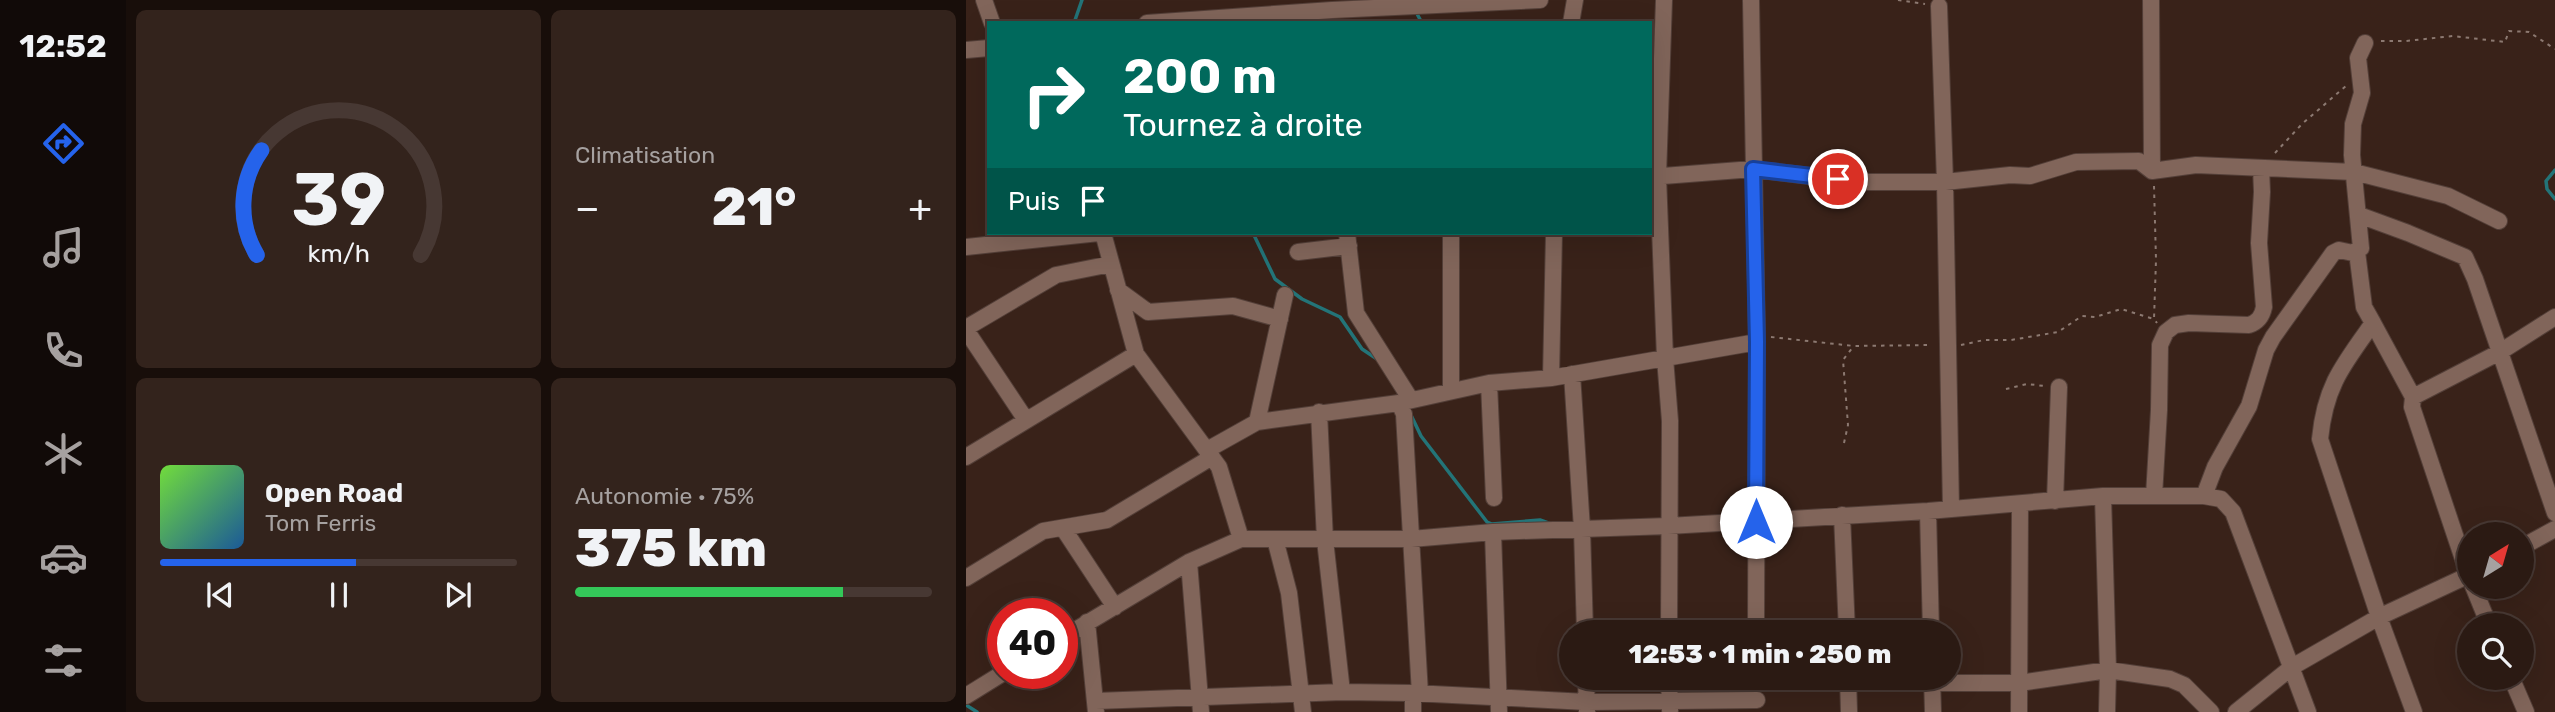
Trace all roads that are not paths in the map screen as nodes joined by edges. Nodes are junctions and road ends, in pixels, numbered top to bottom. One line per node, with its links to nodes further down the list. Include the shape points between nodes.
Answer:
1 (984, 0): 12 (street)
2 (1540, 0): 7 (street)
3 (1575, 0): 14 (street)
4 (1664, 0): 22 (street)
5 (1751, 0): 19 (street)
6 (2151, 0): 20 (street)
7 (1490, 1): 8 (street)
8 (1422, 3): 11 (street)
9 (1313, 6): 11 (street); 13 (street)
10 (1939, 6): 23 (street)
11 (1332, 16)
12 (991, 21)
13 (1167, 21)
14 (1571, 21)
15 (2365, 43): 21 (street, via 2358,58 2362,93 2353,124)
16 (987, 48): 17 (street)
17 (966, 50)
18 (2261, 167): 20 (street, via 2196,165); 21 (street); 59 (street, via 2262,316 2249,326 2189,323 2166,332 2160,345)
19 (1753, 169): 22 (street); 23 (street, via 1859,182); 41 (street)
20 (2152, 171): 23 (street, via 2139,161 2076,162 2030,176)
21 (2354, 172): 24 (street); 25 (street, via 2448,196)
22 (1654, 177): 44 (street)
23 (1945, 182): 63 (street)
24 (2359, 215): 33 (street, via 2361,248); 42 (street, via 2465,257)
25 (2499, 221)
26 (1082, 235): 31 (street)
27 (1102, 235): 34 (street)
28 (1451, 235): 49 (street)
29 (1554, 235): 46 (street)
30 (1348, 239): 32 (street); 51 (street, via 1356,313)
31 (966, 247)
32 (1298, 252)
33 (2357, 252): 39 (street, via 2364,307); 57 (street, via 2333,253 2273,337 2249,406)
34 (1111, 264): 35 (street); 40 (street, via 1056,275)
35 (1118, 290): 38 (street, via 1148,312 1233,306); 43 (street)
36 (1285, 295): 38 (street)
37 (2555, 317): 42 (street)
38 (1280, 319): 54 (street)
39 (2374, 323): 50 (street); 83 (street, via 2339,371 2323,411 2320,439)
40 (966, 329): 53 (street)
41 (1757, 342): 44 (street); 67 (street)
42 (2500, 352): 50 (street); 65 (street)
43 (1136, 355): 53 (street); 55 (street)
44 (1665, 358): 45 (street); 68 (street, via 1670,421)
45 (1573, 374): 46 (street); 70 (street)
46 (1551, 378): 47 (street)
47 (1489, 383): 49 (street); 60 (street)
48 (2059, 387): 61 (street)
49 (1451, 390): 51 (street)
50 (2413, 397): 77 (street, via 2412,407)
51 (1405, 401): 52 (street); 75 (street)
52 (1319, 412): 54 (street); 76 (street)
53 (1026, 420): 56 (street)
54 (1257, 422): 55 (street)
55 (1210, 454): 69 (street, via 1107,520); 73 (street, via 1219,467)
56 (966, 457)
57 (2204, 495): 59 (street); 91 (street, via 2221,499 2233,512)
58 (2103, 496): 59 (street); 61 (street); 92 (street)
59 (2154, 496)
60 (1494, 498)
61 (2054, 500): 62 (street)
62 (2020, 504): 63 (street); 95 (street)
63 (1951, 509): 64 (street)
64 (1928, 511): 66 (street); 88 (street)
65 (2555, 513)
66 (1842, 515): 67 (street); 87 (street)
67 (1756, 522): 68 (street); 86 (street)
68 (1668, 526): 70 (street); 85 (street)
69 (1063, 528): 80 (street, via 1043,531); 82 (street)
70 (1582, 528): 72 (street); 84 (street)
71 (2555, 529): 78 (street)
72 (1493, 532): 75 (street); 104 (street)
73 (1241, 539): 74 (street); 79 (street)
74 (1275, 539): 76 (street); 99 (street, via 1289,593)
75 (1411, 539): 76 (street); 101 (street)
76 (1325, 540): 100 (street)
77 (2457, 540)
78 (2534, 540)
79 (1189, 562): 82 (street); 102 (street)
80 (966, 578)
81 (2457, 581): 83 (street)
82 (1115, 607): 89 (street)
83 (2379, 617): 91 (street); 119 (street)
84 (1585, 620)
85 (1669, 620)
86 (1756, 620)
87 (1846, 620)
88 (1931, 620)
89 (1087, 622): 90 (street); 105 (street)
90 (1078, 628)
91 (2292, 667): 117 (street); 118 (street)
92 (2108, 670): 95 (street); 115 (street); 116 (street, via 2170,679 2184,685)
93 (1961, 682): 95 (street)
94 (987, 683): 103 (street)
95 (2019, 683): 114 (street)
96 (1848, 690): 112 (street)
97 (1932, 690): 113 (street)
98 (2517, 690): 120 (street)
99 (1302, 692): 100 (street); 102 (street); 110 (street)
100 (1342, 692): 101 (street)
101 (1417, 693): 104 (street); 111 (street)
102 (1200, 695): 105 (street); 109 (street)
103 (966, 696)
104 (1499, 705): 107 (street)
105 (1096, 706)
106 (1757, 706): 108 (street)
107 (1587, 707): 108 (street)
108 (1669, 707)
109 (1201, 712)
110 (1303, 712)
111 (1413, 712)
112 (1849, 712)
113 (1933, 712)
114 (2019, 712)
115 (2107, 712)
116 (2211, 712)
117 (2236, 712)
118 (2308, 712)
119 (2414, 712)
120 (2526, 712)

